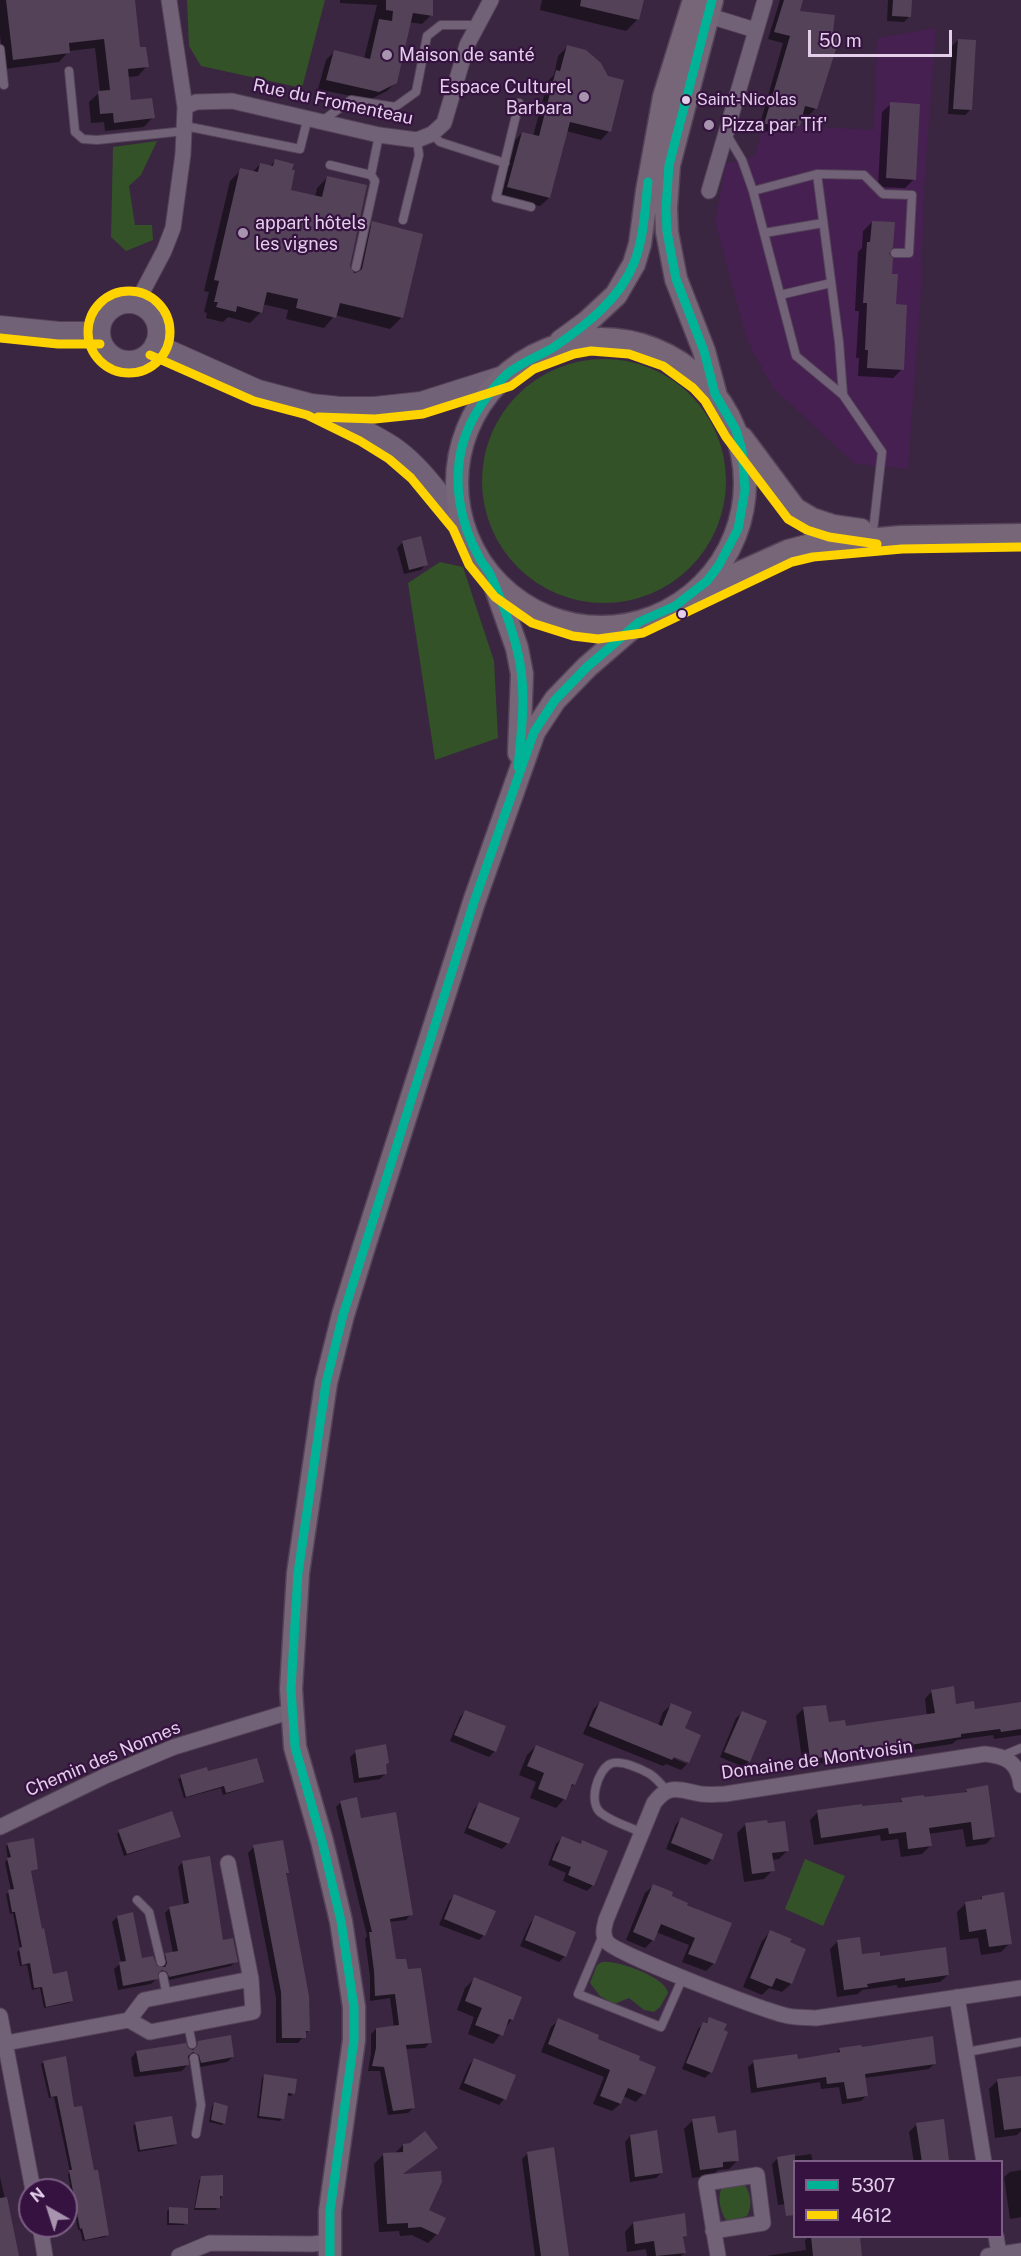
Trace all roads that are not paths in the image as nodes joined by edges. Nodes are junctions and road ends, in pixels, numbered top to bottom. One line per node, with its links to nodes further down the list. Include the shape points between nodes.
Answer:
1 (169, 0): 11 (street)
2 (491, 0): 5 (street, Rue du Fromenteau)
3 (765, 0): 6 (street)
4 (701, 6): 6 (street); 35 (main road, via 664,97 634,264 616,295); 37 (main road, via 669,165 666,208 676,279 704,351)
5 (477, 26): 12 (lane, via 441,25 427,36 416,92 395,107 351,100); 16 (street, Rue du Fromenteau, via 467,45 444,123)
6 (755, 30): 14 (street)
7 (0, 49): 9 (lane)
8 (69, 71): 13 (lane, via 75,132 83,139)
9 (4, 85)
10 (519, 103): 17 (lane)
11 (185, 107): 12 (street, Rue du Fromenteau, via 196,102 232,100); 13 (street)
12 (315, 119): 13 (lane, via 300,149); 15 (street, Rue du Fromenteau)
13 (185, 129): 31 (street, via 173,228)
14 (725, 132): 21 (street); 22 (lane, via 742,160)
15 (379, 135): 16 (street, Rue du Fromenteau); 19 (lane)
16 (424, 137): 17 (lane); 24 (lane)
17 (505, 163): 23 (lane, via 496,198)
18 (330, 165): 19 (lane)
19 (371, 174): 28 (lane, via 375,181)
20 (817, 174): 22 (lane); 25 (lane); 27 (lane, via 864,175 883,194 912,195 909,253)
21 (709, 191)
22 (753, 191): 26 (lane)
23 (531, 207)
24 (403, 220)
25 (824, 223): 26 (lane); 29 (lane)
26 (765, 234): 30 (lane)
27 (895, 253)
28 (356, 267)
29 (831, 283): 30 (lane); 38 (lane)
30 (780, 295): 38 (lane, via 796,356)
31 (136, 304): 33 (street, via 111,309); 34 (street, via 152,315 157,325)
32 (0, 326): 33 (street)
33 (100, 332): 34 (street, via 106,350 123,361 142,358)
34 (155, 344): 39 (street, via 258,390)
35 (552, 348): 36 (main road); 37 (main road, via 591,339 651,347 686,366)
36 (506, 375): 39 (street, via 421,402 375,408); 41 (main road, via 480,406 463,443 458,483)
37 (715, 393): 40 (main road)
38 (843, 395): 42 (lane, via 882,452)
39 (311, 404): 41 (street, via 396,449 420,470)
40 (736, 430): 42 (main road, via 795,509 833,526); 46 (main road, via 745,469 738,529 719,565)
41 (463, 523): 45 (main road)
42 (873, 531): 44 (main road)
43 (1021, 535): 44 (main road)
44 (901, 537): 46 (main road, via 800,548)
45 (490, 574): 47 (main road, via 520,602 558,620 598,627); 48 (main road, via 517,648 522,674)
46 (692, 595): 47 (main road)
47 (639, 622): 48 (main road, via 587,666 555,700 534,732)
48 (518, 775): 49 (main road, via 474,902 333,1354 298,1573 291,1662)
49 (292, 1712): 54 (street, Chemin des Nonnes, via 174,1747); 80 (main road, via 295,1747 341,1921 354,2007 354,2040 330,2211)
50 (1021, 1748): 51 (lane)
51 (1002, 1756): 52 (street, via 1014,1764); 53 (street, Domaine de Montvoisin, via 985,1754 725,1794)
52 (1021, 1785)
53 (667, 1791): 55 (street, via 654,1803); 55 (lane, via 651,1775 620,1763 603,1770 593,1798 595,1806 601,1813)
54 (0, 1827)
55 (643, 1833): 58 (street)
56 (228, 1863): 62 (street)
57 (137, 1900): 59 (lane, via 149,1912)
58 (603, 1933): 61 (street, via 608,1944 622,1952); 61 (lane, via 578,1994 661,2027)
59 (161, 1962)
60 (163, 1976): 64 (lane)
61 (683, 1977): 65 (street, via 790,2017 816,2018)
62 (251, 1979): 64 (street); 68 (street, via 253,2012)
63 (1021, 1988): 65 (street)
64 (167, 1996): 67 (street, via 144,2000)
65 (957, 1997): 72 (street)
66 (0, 2016): 70 (street)
67 (129, 2020): 68 (street, via 150,2032); 70 (street)
68 (188, 2025): 71 (lane)
69 (1021, 2042): 72 (lane)
70 (6, 2043): 76 (street)
71 (192, 2044)
72 (967, 2052): 75 (street)
73 (194, 2058): 74 (lane, via 201,2105)
74 (196, 2134)
75 (984, 2160)
76 (31, 2178)
77 (713, 2231): 77 (street, via 706,2183 757,2175 763,2223); 85 (street)
78 (42, 2238): 83 (street)
79 (996, 2238): 82 (street)
80 (330, 2249): 84 (street, via 312,2244 210,2243)
81 (1021, 2251): 82 (street)
82 (994, 2255)
83 (45, 2256)
84 (179, 2256)
85 (718, 2256)

